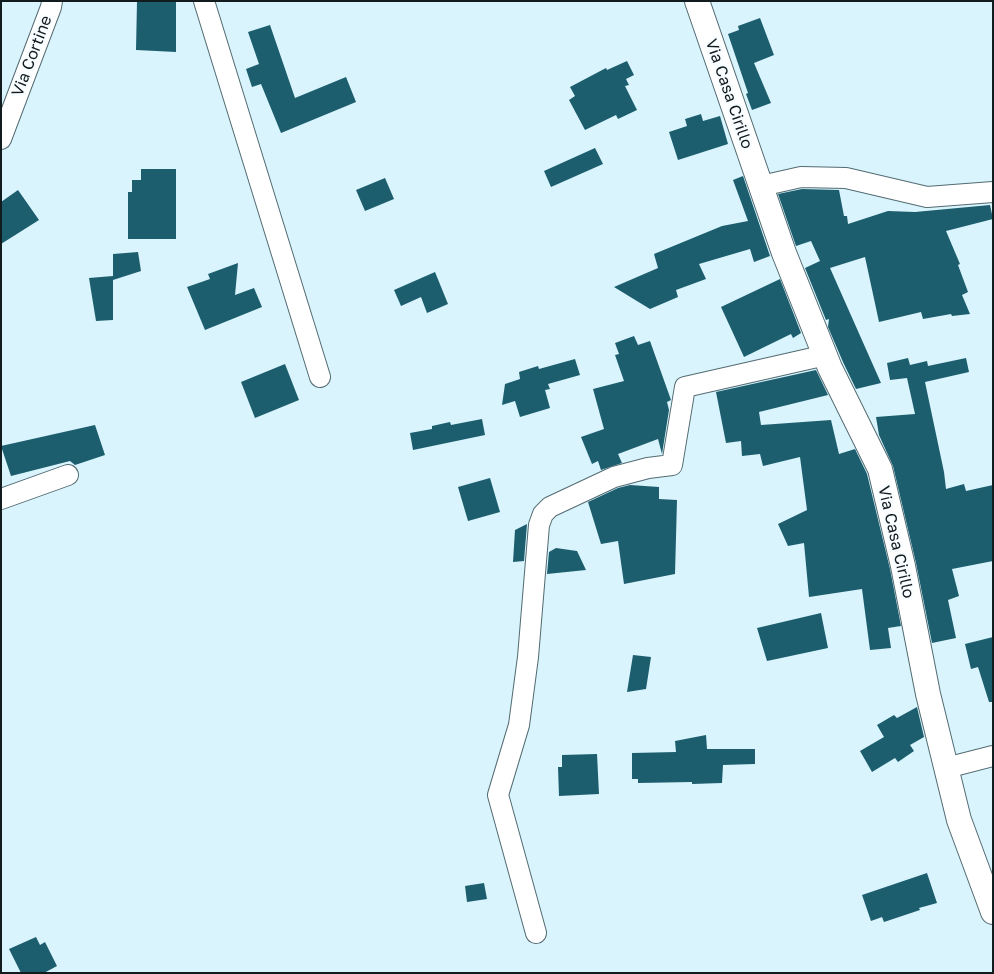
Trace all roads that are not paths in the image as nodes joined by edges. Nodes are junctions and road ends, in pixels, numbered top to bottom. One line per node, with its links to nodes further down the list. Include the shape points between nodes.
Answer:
1 (52, 1): 4 (street, Via Cortine)
2 (204, 1): 8 (street)
3 (698, 1): 5 (street, Via Casa Cirillo)
4 (1, 139)
5 (761, 186): 6 (street, via 801,177 846,178 927,197); 7 (street, Via Casa Cirillo, via 784,253)
6 (993, 192)
7 (826, 355): 12 (street, Via Casa Cirillo, via 880,469); 14 (street, via 685,387 672,465 614,477 550,507 543,514 539,525 519,725 498,795)
8 (320, 377)
9 (68, 474): 10 (street)
10 (1, 499)
11 (993, 756): 12 (street)
12 (946, 768): 13 (street, Via Casa Cirillo, via 959,820)
13 (993, 912)
14 (536, 933)

